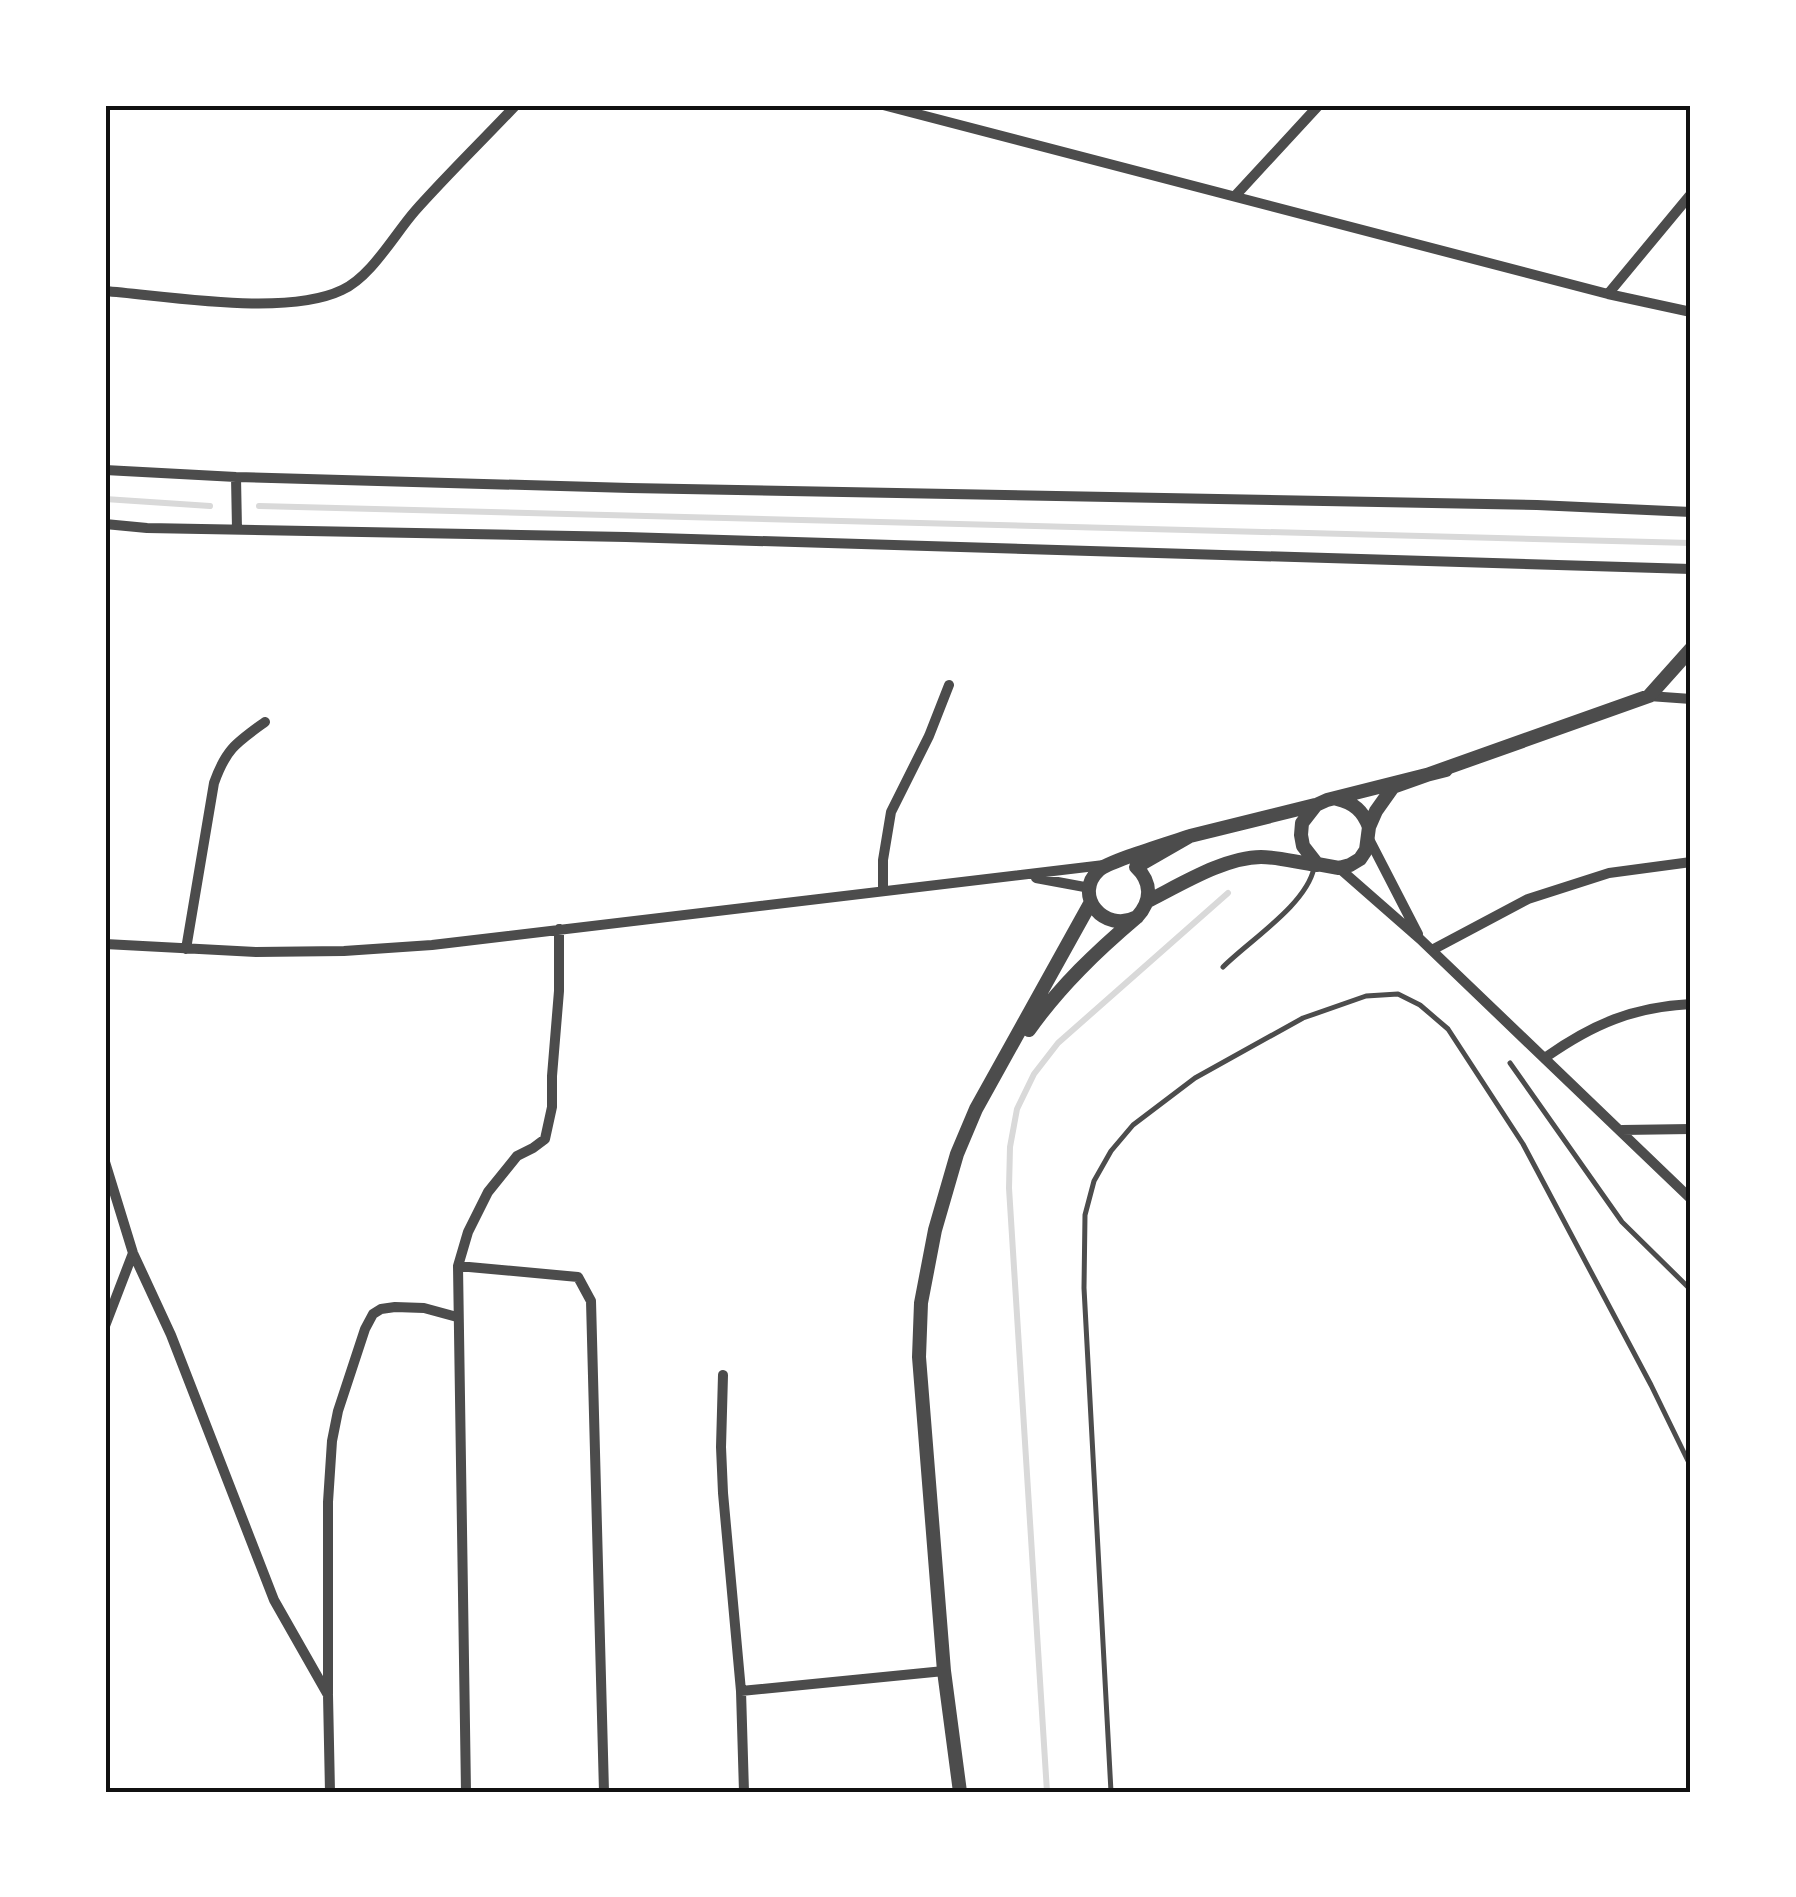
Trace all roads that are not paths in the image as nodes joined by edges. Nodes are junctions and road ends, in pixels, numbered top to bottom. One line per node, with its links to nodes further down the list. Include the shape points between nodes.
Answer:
1 (516, 105): 8 (street, via 343,290 255,304)
2 (883, 105): 5 (street)
3 (929, 105): 5 (street)
4 (1319, 105): 7 (street)
5 (918, 116): 7 (street)
6 (1691, 194): 9 (street)
7 (1235, 196): 9 (street)
8 (105, 291)
9 (1608, 294): 10 (street)
10 (1691, 312)
11 (105, 470): 12 (street)
12 (236, 477): 13 (street); 15 (street)
13 (1691, 512)
14 (105, 524): 15 (street)
15 (237, 529): 16 (street)
16 (1691, 569)
17 (1691, 648): 19 (street)
18 (949, 686): 30 (street, via 891,812)
19 (1649, 696): 20 (street); 22 (street)
20 (1691, 698)
21 (265, 722): 37 (street, via 223,758)
22 (1446, 770): 23 (street); 24 (street, via 1394,787)
23 (1321, 803): 24 (street, via 1338,799 1358,808); 25 (street); 28 (street, via 1302,824 1303,846)
24 (1369, 833): 28 (street, via 1360,859); 35 (street)
25 (1190, 836): 27 (street); 32 (street, via 1136,868 1148,882)
26 (1691, 862): 38 (street, via 1608,874 1528,898)
27 (1108, 864): 29 (street); 31 (street, via 1093,878)
28 (1327, 867): 32 (street, via 1258,857 1206,872); 35 (street); 39 (lane)
29 (1025, 876): 30 (street); 31 (street)
30 (883, 892): 34 (street)
31 (1091, 895): 33 (street, via 1110,921); 43 (street)
32 (1148, 901): 33 (street)
33 (1136, 917): 43 (street, via 1047,1004)
34 (559, 929): 37 (street, via 432,946); 49 (street, via 545,1139 517,1156 488,1192)
35 (1420, 940): 38 (street)
36 (105, 944): 37 (street)
37 (186, 950)
38 (1432, 950): 41 (street)
39 (1222, 967)
40 (1691, 1004): 41 (street, via 1603,1022)
41 (1546, 1057): 45 (street)
42 (1510, 1063): 50 (lane, via 1622,1222)
43 (976, 1110): 55 (street, via 935,1230 920,1304)
44 (1691, 1129): 45 (street)
45 (1621, 1130): 47 (street)
46 (105, 1162): 48 (street)
47 (1691, 1198)
48 (133, 1253): 52 (street); 57 (street, via 274,1600)
49 (458, 1266): 51 (street); 60 (street, via 578,1277 591,1301)
50 (1691, 1290)
51 (457, 1317): 57 (street, via 424,1308 381,1310 360,1345 332,1441); 59 (street)
52 (105, 1326)
53 (723, 1375): 56 (street, via 723,1492)
54 (1691, 1466): 63 (lane, via 1524,1144 1448,1029 1420,1005 1398,994 1366,996 1303,1018 1195,1078 1133,1124 1111,1151 1084,1215)
55 (944, 1671): 56 (street); 62 (street)
56 (741, 1691): 61 (street)
57 (328, 1696): 58 (street)
58 (330, 1792)
59 (466, 1792)
60 (604, 1792)
61 (744, 1792)
62 (960, 1792)
63 (1111, 1792)

